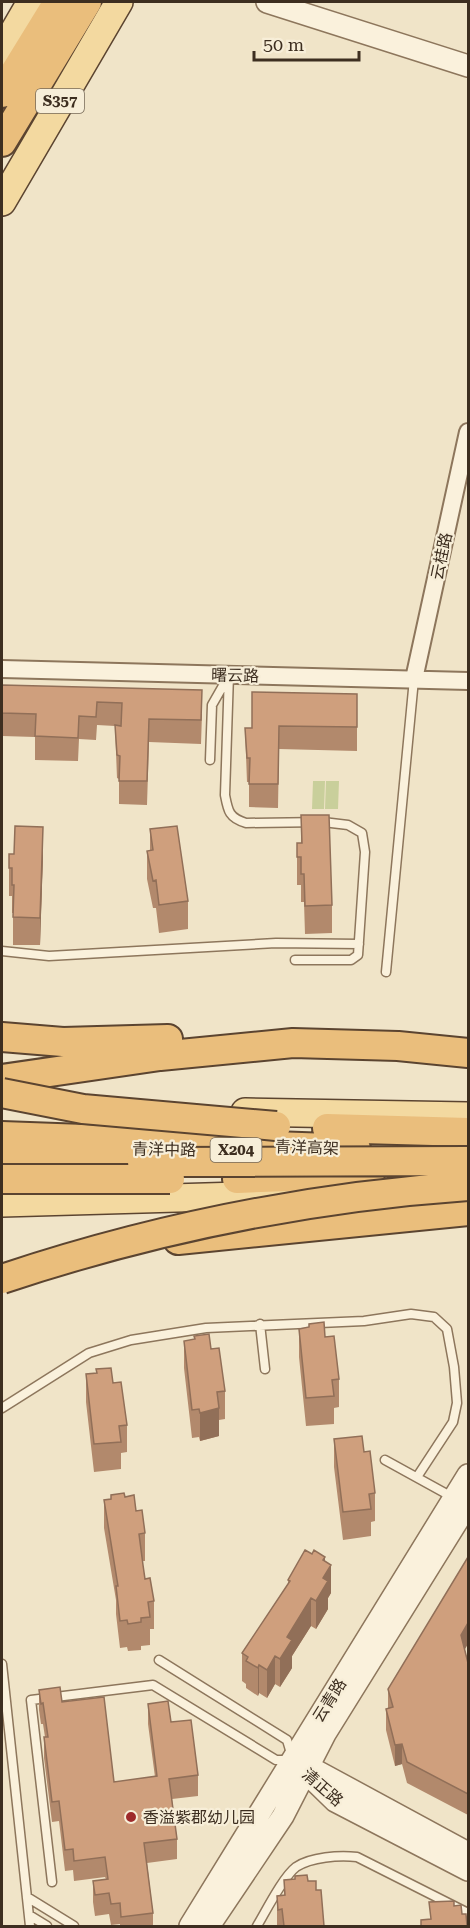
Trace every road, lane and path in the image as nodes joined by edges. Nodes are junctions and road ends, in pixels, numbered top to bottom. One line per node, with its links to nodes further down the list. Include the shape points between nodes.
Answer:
1 (31, 2): 6 (main road)
2 (58, 2): 9 (highway)
3 (267, 2): 8 (street)
4 (313, 2): 7 (street)
5 (111, 5): 10 (highway); 11 (main road, S357)
6 (2, 52)
7 (468, 53)
8 (468, 66)
9 (2, 93)
10 (4, 137)
11 (2, 202)
12 (467, 448): 15 (street, 云桂路)
13 (2, 669): 14 (street, 曙云路)
14 (229, 674): 15 (street, 曙云路); 17 (lane, via 212,705); 18 (lane, via 225,795 228,810 235,820 246,823 323,822 348,825 362,834 365,852)
15 (414, 679): 16 (street, 曙云路); 21 (lane)
16 (468, 681)
17 (210, 760)
18 (359, 944): 19 (lane, via 276,943 49,956); 20 (lane, via 358,955 351,960)
19 (2, 951)
20 (296, 960)
21 (386, 972)
22 (2, 1037): 23 (highway, via 63,1042 157,1038)
23 (293, 1043): 24 (highway); 25 (highway, via 160,1056)
24 (468, 1053)
25 (2, 1080)
26 (2, 1093): 30 (highway, bridge, via 83,1109)
27 (2, 1106): 28 (main road)
28 (468, 1116)
29 (2, 1118): 30 (highway, 青洋高架, bridge)
30 (276, 1126): 31 (highway, 青洋高架)
31 (468, 1132)
32 (2, 1136): 36 (highway, 青洋高架)
33 (2, 1146): 36 (main road, 青洋中路 / X204, via 280,1151)
34 (2, 1162): 36 (highway, bridge)
35 (2, 1171): 38 (main road, via 56,1171)
36 (464, 1177): 37 (highway, bridge); 38 (main road, via 336,1193); 41 (highway, bridge, via 263,1212)
37 (2, 1179)
38 (146, 1200): 39 (main road)
39 (2, 1203)
40 (468, 1211): 41 (highway, bridge)
41 (98, 1251): 42 (highway, bridge)
42 (2, 1279)
43 (260, 1324): 44 (lane); 45 (lane, via 142,1338 89,1353); 48 (lane, via 364,1321 411,1314 434,1317 447,1329 457,1403 453,1422)
44 (265, 1369)
45 (2, 1408)
46 (385, 1460): 48 (lane)
47 (468, 1475): 49 (street, 云青路)
48 (417, 1477): 49 (lane)
49 (465, 1504): 52 (street, 云青路)
50 (159, 1660): 52 (lane, via 287,1740)
51 (2, 1664): 56 (lane)
52 (302, 1767): 53 (street, 清正路); 54 (street, 清正路, via 334,1801); 55 (lane, via 276,1760 153,1685 31,1700); 62 (street, 云青路); 63 (street, 云青路, via 283,1816)
53 (468, 1853)
54 (468, 1870)
55 (52, 1882)
56 (27, 1897): 58 (lane); 61 (lane)
57 (468, 1913): 64 (lane, via 357,1857 344,1856 298,1866)
58 (29, 1915): 59 (lane); 60 (lane)
59 (30, 1926)
60 (47, 1926)
61 (74, 1926)
62 (190, 1926)
63 (209, 1926)
64 (256, 1926)

